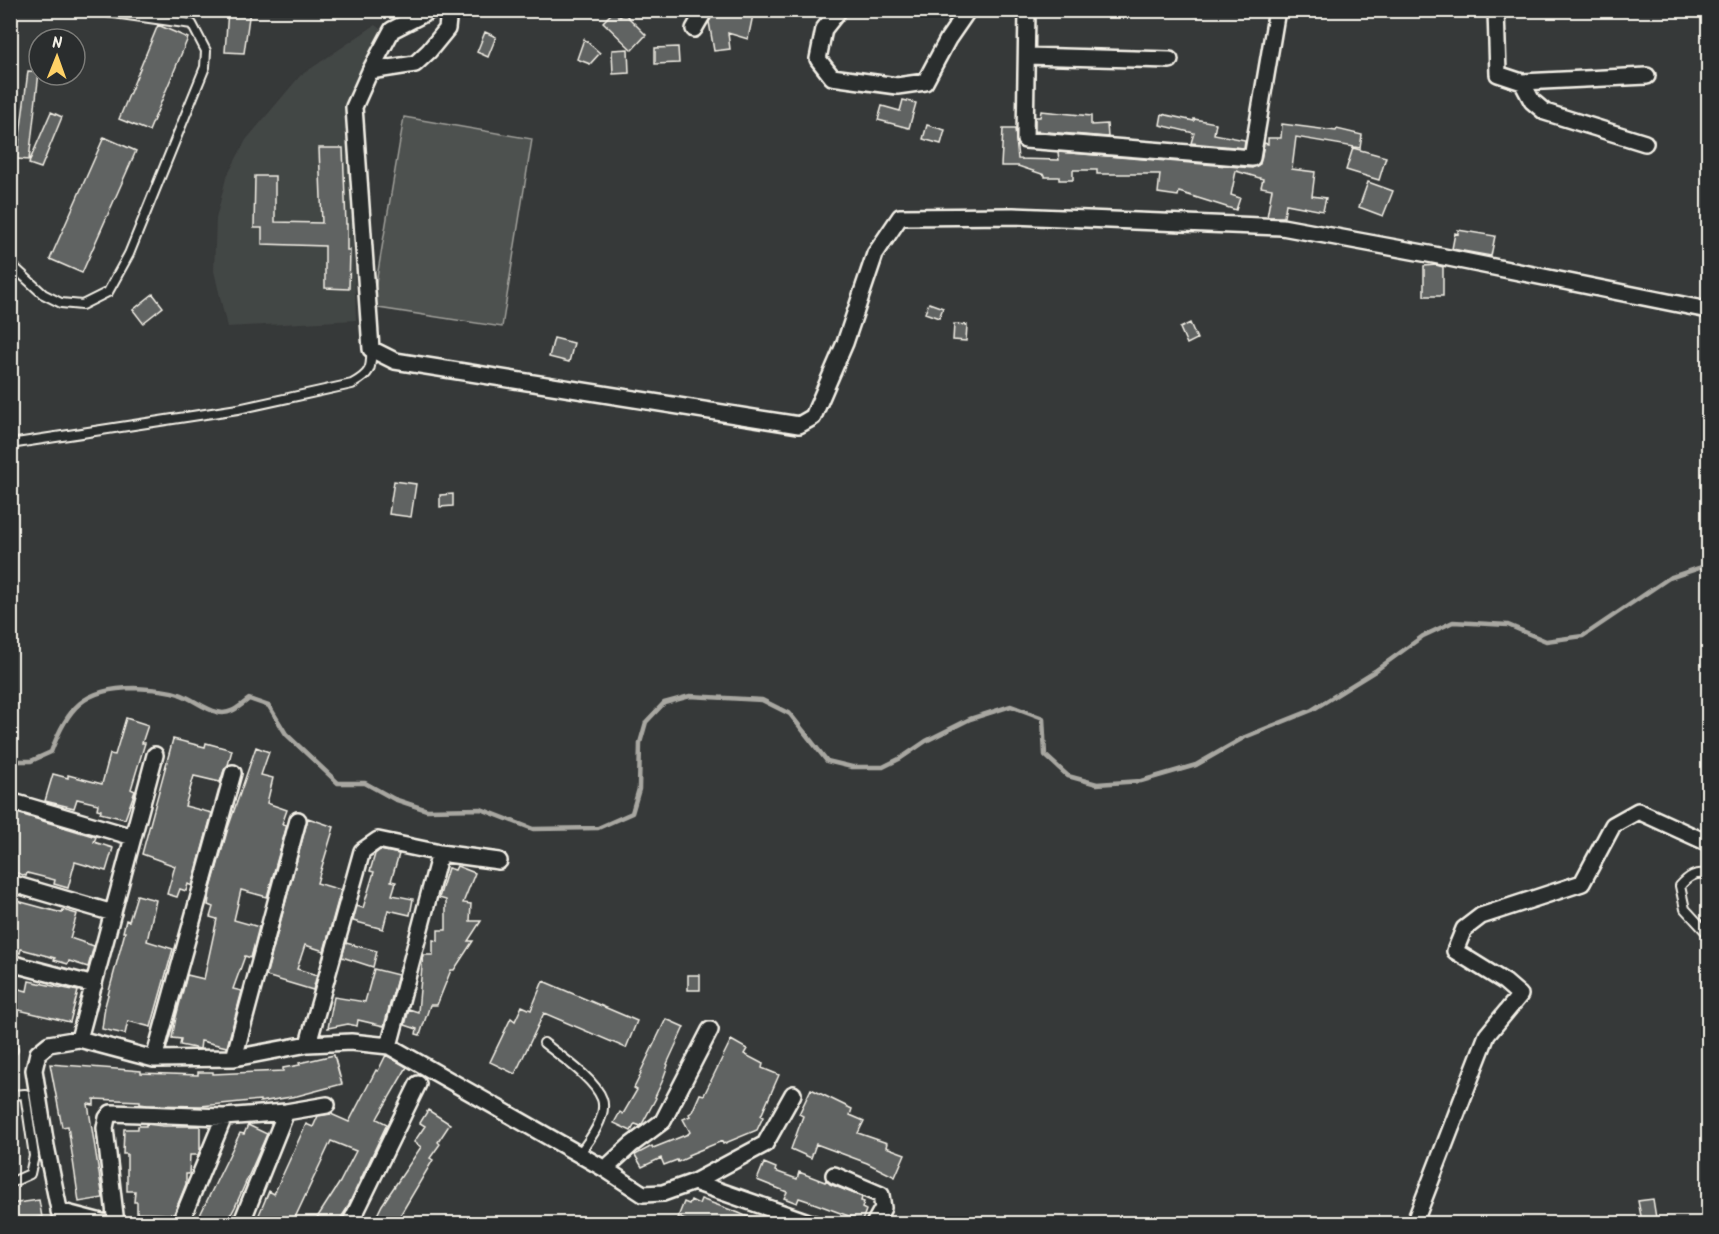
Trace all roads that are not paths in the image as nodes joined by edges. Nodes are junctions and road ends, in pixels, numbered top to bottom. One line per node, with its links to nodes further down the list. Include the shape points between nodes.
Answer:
1 (93, 10): 17 (lane, via 192,24 206,51 206,67 129,254 108,292 82,305 61,303 43,294 16,269)
2 (431, 10): 13 (street, via 392,30)
3 (449, 10): 13 (street, via 447,29 415,64)
4 (705, 10): 10 (street)
5 (839, 10): 6 (street, via 824,29 818,59 832,77 897,86 925,82)
6 (968, 10)
7 (1027, 10): 11 (street)
8 (1276, 10): 11 (street, via 1252,158 1025,140)
9 (1496, 10): 15 (street, via 1498,74)
10 (694, 29)
11 (1027, 56): 12 (street)
12 (1170, 60)
13 (370, 71): 19 (street, via 354,107)
14 (1647, 76): 15 (street)
15 (1522, 82): 16 (street, via 1532,101 1545,112)
16 (1644, 143)
17 (10, 269)
18 (1708, 310): 19 (street, via 1282,227 1013,216 900,217 875,254 845,343 813,417 799,425 395,361)
19 (371, 349): 20 (lane, via 371,367 352,384 238,410)
20 (10, 444)
21 (154, 755): 25 (street)
22 (233, 772): 41 (street)
23 (10, 801): 25 (street)
24 (298, 820): 40 (street)
25 (133, 837): 31 (street)
26 (1708, 843): 61 (street, via 1638,811 1613,825 1582,883 1481,916 1464,929 1455,951 1520,995 1487,1035)
27 (440, 853): 28 (street); 38 (street, via 378,840 362,851); 39 (street)
28 (499, 861)
29 (1708, 875): 32 (lane, via 1689,876 1680,886 1685,909)
30 (10, 883): 31 (street)
31 (113, 913): 34 (street)
32 (1708, 934)
33 (10, 963): 34 (street)
34 (94, 985): 36 (street)
35 (710, 1030): 49 (street, via 663,1121)
36 (79, 1039): 41 (street); 53 (street, via 50,1044 38,1053 34,1070)
37 (544, 1043): 48 (lane, via 594,1086 602,1100 601,1116)
38 (308, 1044): 39 (street, via 351,1041); 40 (street)
39 (389, 1046): 48 (street)
40 (234, 1058): 41 (street)
41 (154, 1059)
42 (418, 1084): 58 (street)
43 (793, 1094): 51 (street, via 765,1144)
44 (10, 1095): 52 (lane, via 25,1094 34,1156 30,1174)
45 (327, 1105): 46 (street)
46 (286, 1112): 47 (street); 57 (street)
47 (224, 1117): 55 (street, via 111,1113 105,1128); 56 (street)
48 (579, 1154): 49 (street)
49 (605, 1169): 51 (street, via 643,1194 663,1193)
50 (834, 1175): 60 (street, via 881,1195 883,1208)
51 (694, 1182): 59 (street)
52 (10, 1183)
53 (60, 1217): 54 (street)
54 (108, 1224)
55 (116, 1224)
56 (180, 1224)
57 (241, 1224)
58 (350, 1224)
59 (814, 1224)
60 (874, 1224)
61 (1414, 1224)

